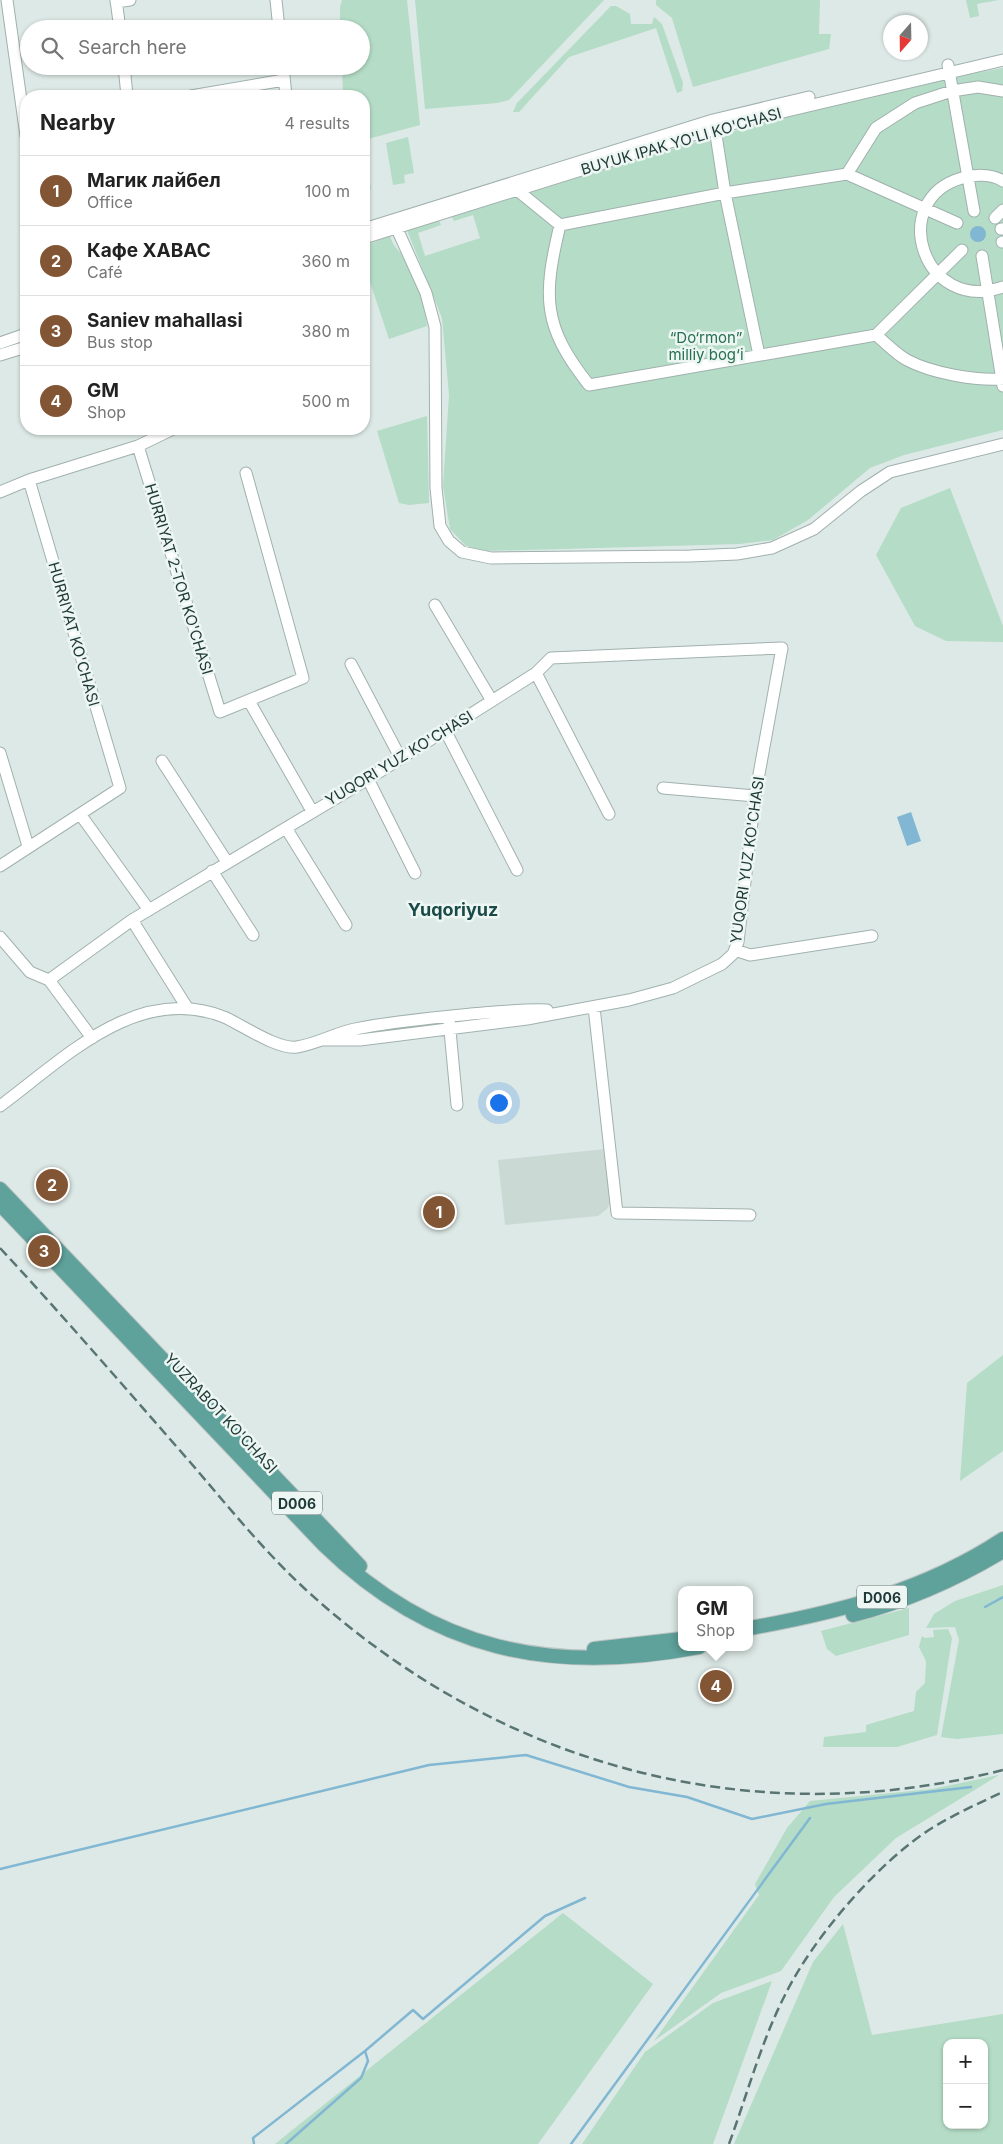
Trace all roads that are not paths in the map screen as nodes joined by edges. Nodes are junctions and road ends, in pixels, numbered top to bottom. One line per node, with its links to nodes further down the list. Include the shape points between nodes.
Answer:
1 (7, 0): 18 (street)
2 (130, 0): 4 (street)
3 (276, 0): 6 (street)
4 (116, 1): 5 (street)
5 (119, 20)
6 (278, 20)
7 (1003, 53): 9 (street, BUYUK IPAK YO'LI KO'CHASI)
8 (1003, 60): 9 (street, BUYUK IPAK YO'LI KO'CHASI)
9 (948, 68): 16 (street); 19 (street, BUYUK IPAK YO'LI KO'CHASI)
10 (125, 75): 13 (street)
11 (284, 75): 12 (street)
12 (284, 80): 14 (street); 15 (street)
13 (126, 90)
14 (226, 90)
15 (285, 90)
16 (952, 91): 17 (street, via 978,87); 20 (street, via 915,103 876,128); 21 (street)
17 (1003, 91)
18 (20, 93)
19 (714, 124): 23 (street, BUYUK IPAK YO'LI KO'CHASI); 24 (street)
20 (847, 174): 24 (street); 25 (street)
21 (968, 176): 22 (street); 25 (street, via 936,192); 26 (street)
22 (1003, 181)
23 (515, 186): 28 (street, BUYUK IPAK YO'LI KO'CHASI); 29 (street)
24 (725, 193): 29 (street); 42 (street)
25 (925, 209): 27 (street); 34 (street, via 919,234 924,256)
26 (974, 211)
27 (957, 223)
28 (395, 224): 30 (street, BUYUK IPAK YO'LI KO'CHASI); 31 (street, BUYUK IPAK YO'LI KO'CHASI); 45 (street, via 426,293 435,327 436,488 440,526 449,541 467,554 491,558 690,556 737,554 772,548 814,529 890,472)
29 (560, 225): 42 (street, via 548,286 549,311 574,366 589,385)
30 (370, 228)
31 (370, 235)
32 (962, 250): 34 (street)
33 (982, 256): 36 (street)
34 (937, 275): 36 (street, via 957,288); 37 (street)
35 (1003, 286): 36 (street)
36 (988, 292): 43 (street)
37 (876, 335): 42 (street); 43 (street, via 907,360 940,371)
38 (20, 336): 39 (street)
39 (0, 343)
40 (20, 349): 41 (street)
41 (0, 355)
42 (759, 355)
43 (1003, 382)
44 (161, 435): 46 (street)
45 (1003, 444)
46 (138, 446): 48 (street); 53 (street, HURRIYAT 2-TOR KO'CHASI, via 220,712)
47 (246, 473): 53 (street, via 303,678)
48 (29, 480): 49 (street); 63 (street, HURRIYAT KO'CHASI, via 120,788)
49 (0, 492)
50 (435, 604): 54 (street)
51 (351, 664): 57 (street)
52 (536, 673): 54 (street, YUQORI YUZ KO'CHASI); 61 (street, YUQORI YUZ KO'CHASI, via 552,657 782,648); 64 (street)
53 (249, 701): 62 (street)
54 (492, 701): 55 (street, YUQORI YUZ KO'CHASI)
55 (445, 730): 57 (street, YUQORI YUZ KO'CHASI); 69 (street)
56 (0, 753): 66 (street)
57 (401, 759): 59 (street, YUQORI YUZ KO'CHASI)
58 (162, 761): 67 (street)
59 (368, 779): 62 (street, YUQORI YUZ KO'CHASI); 71 (street)
60 (663, 788): 61 (street)
61 (755, 796): 78 (street, YUQORI YUZ KO'CHASI)
62 (312, 811): 65 (street, YUQORI YUZ KO'CHASI)
63 (80, 814): 66 (street); 72 (street)
64 (609, 814)
65 (286, 828): 67 (street, YUQORI YUZ KO'CHASI); 74 (street)
66 (28, 846): 68 (street)
67 (227, 862): 70 (street, YUQORI YUZ KO'CHASI)
68 (0, 866)
69 (517, 870)
70 (212, 871): 72 (street, YUQORI YUZ KO'CHASI); 75 (street)
71 (415, 873)
72 (148, 910): 73 (street, YUQORI YUZ KO'CHASI)
73 (132, 920): 79 (street, YUQORI YUZ KO'CHASI); 81 (street)
74 (346, 925)
75 (253, 935)
76 (872, 936): 78 (street, via 750,955)
77 (0, 937): 79 (street, via 30,972)
78 (735, 950): 80 (street, YUQORI YUZ KO'CHASI, via 722,964 673,988)
79 (49, 980): 85 (street)
80 (594, 1007): 82 (street, YUQORI YUZ KO'CHASI); 91 (street, via 617,1213)
81 (188, 1008): 85 (street, YUQORI YUZ KO'CHASI, via 141,1013); 86 (street, YUQORI YUZ KO'CHASI, via 213,1013 294,1048)
82 (565, 1010): 83 (street, YUQORI YUZ KO'CHASI, via 532,1009); 84 (street, YUQORI YUZ KO'CHASI, via 527,1019)
83 (448, 1016): 84 (street); 86 (street, YUQORI YUZ KO'CHASI, via 353,1029)
84 (450, 1028): 86 (street, YUQORI YUZ KO'CHASI, via 360,1040); 87 (street)
85 (92, 1038): 88 (street, YUQORI YUZ KO'CHASI)
86 (322, 1040)
87 (457, 1105)
88 (0, 1106)
89 (0, 1189): 92 (main road, YUZRABOT KO'CHASI / D006)
90 (0, 1204): 92 (main road, YUZRABOT KO'CHASI / D006)
91 (750, 1215)
92 (43, 1242): 97 (main road, YUZRABOT KO'CHASI / D006, via 339,1546 368,1573 403,1598 465,1628 539,1646 608,1648); 98 (main road, YUZRABOT KO'CHASI / D006, via 324,1545 359,1578 401,1607 478,1642 541,1655 621,1657)
93 (1003, 1539): 95 (main road, D006, via 940,1575 903,1590 838,1610)
94 (1003, 1551): 96 (main road, D006, via 952,1580 898,1602 835,1620)
95 (753, 1627)
96 (753, 1637)
97 (678, 1640)
98 (678, 1650)

